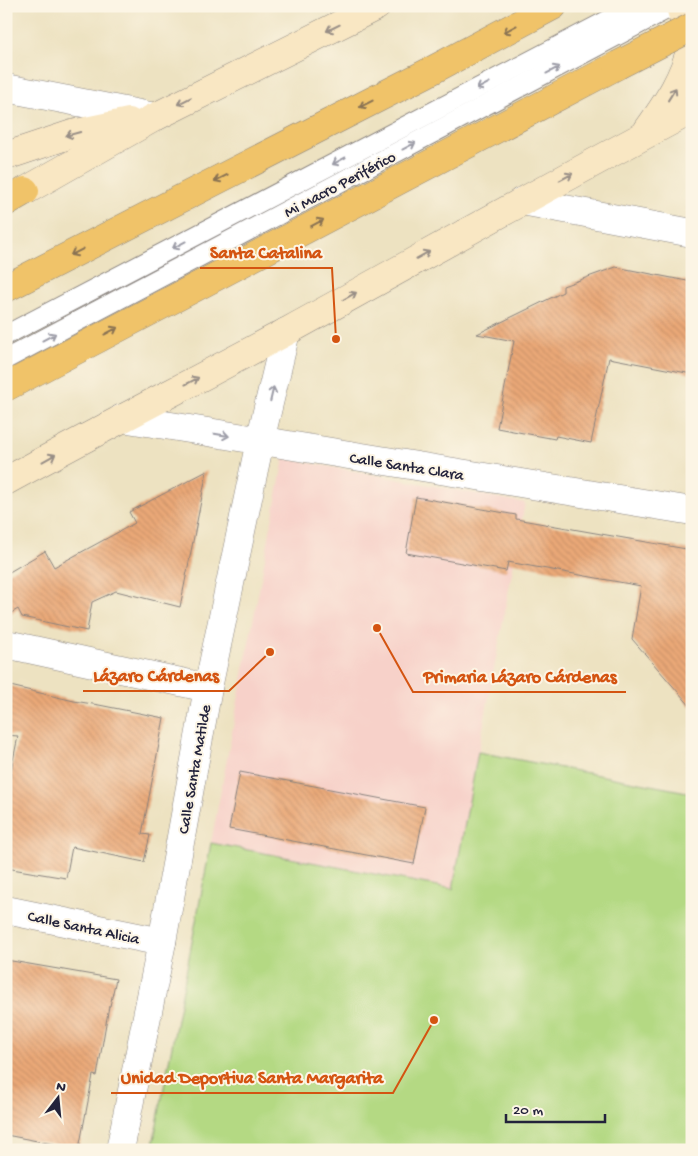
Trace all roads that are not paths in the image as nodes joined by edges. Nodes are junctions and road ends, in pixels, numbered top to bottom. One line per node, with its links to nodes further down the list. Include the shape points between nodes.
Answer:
1 (377, 6): 8 (main road, one-way to 8)
2 (553, 6): 14 (highway, one-way to 14)
3 (634, 6): 16 (lane, Mi Macro Periférico, one-way to 16)
4 (673, 7): 5 (main road); 17 (lane, Mi Macro Periférico, one-way to 4)
5 (691, 40): 9 (main road, one-way to 5, via 678,86 688,61); 18 (highway, one-way to 5, bridge)
6 (6, 88): 8 (street)
7 (692, 110): 9 (main road)
8 (155, 117): 10 (main road, one-way to 10, via 72,134); 11 (main road)
9 (645, 134): 12 (main road, one-way to 9)
10 (6, 156)
11 (16, 196)
12 (522, 201): 13 (street); 15 (main road, one-way to 12)
13 (692, 233)
14 (6, 288)
15 (286, 332): 19 (main road, one-way to 15); 20 (street, Calle Santa Matilde, one-way to 15)
16 (6, 335)
17 (6, 360)
18 (6, 387)
19 (122, 418): 20 (street, Calle Santa Clara, one-way to 20); 21 (main road, one-way to 19)
20 (260, 441): 22 (street, Calle Santa Clara); 24 (street, Calle Santa Matilde)
21 (6, 482)
22 (692, 511)
23 (6, 644): 24 (street)
24 (208, 688): 26 (street, Calle Santa Matilde)
25 (6, 910): 26 (street, Calle Santa Alicia)
26 (162, 942): 27 (street, Calle Santa Matilde)
27 (120, 1150)

